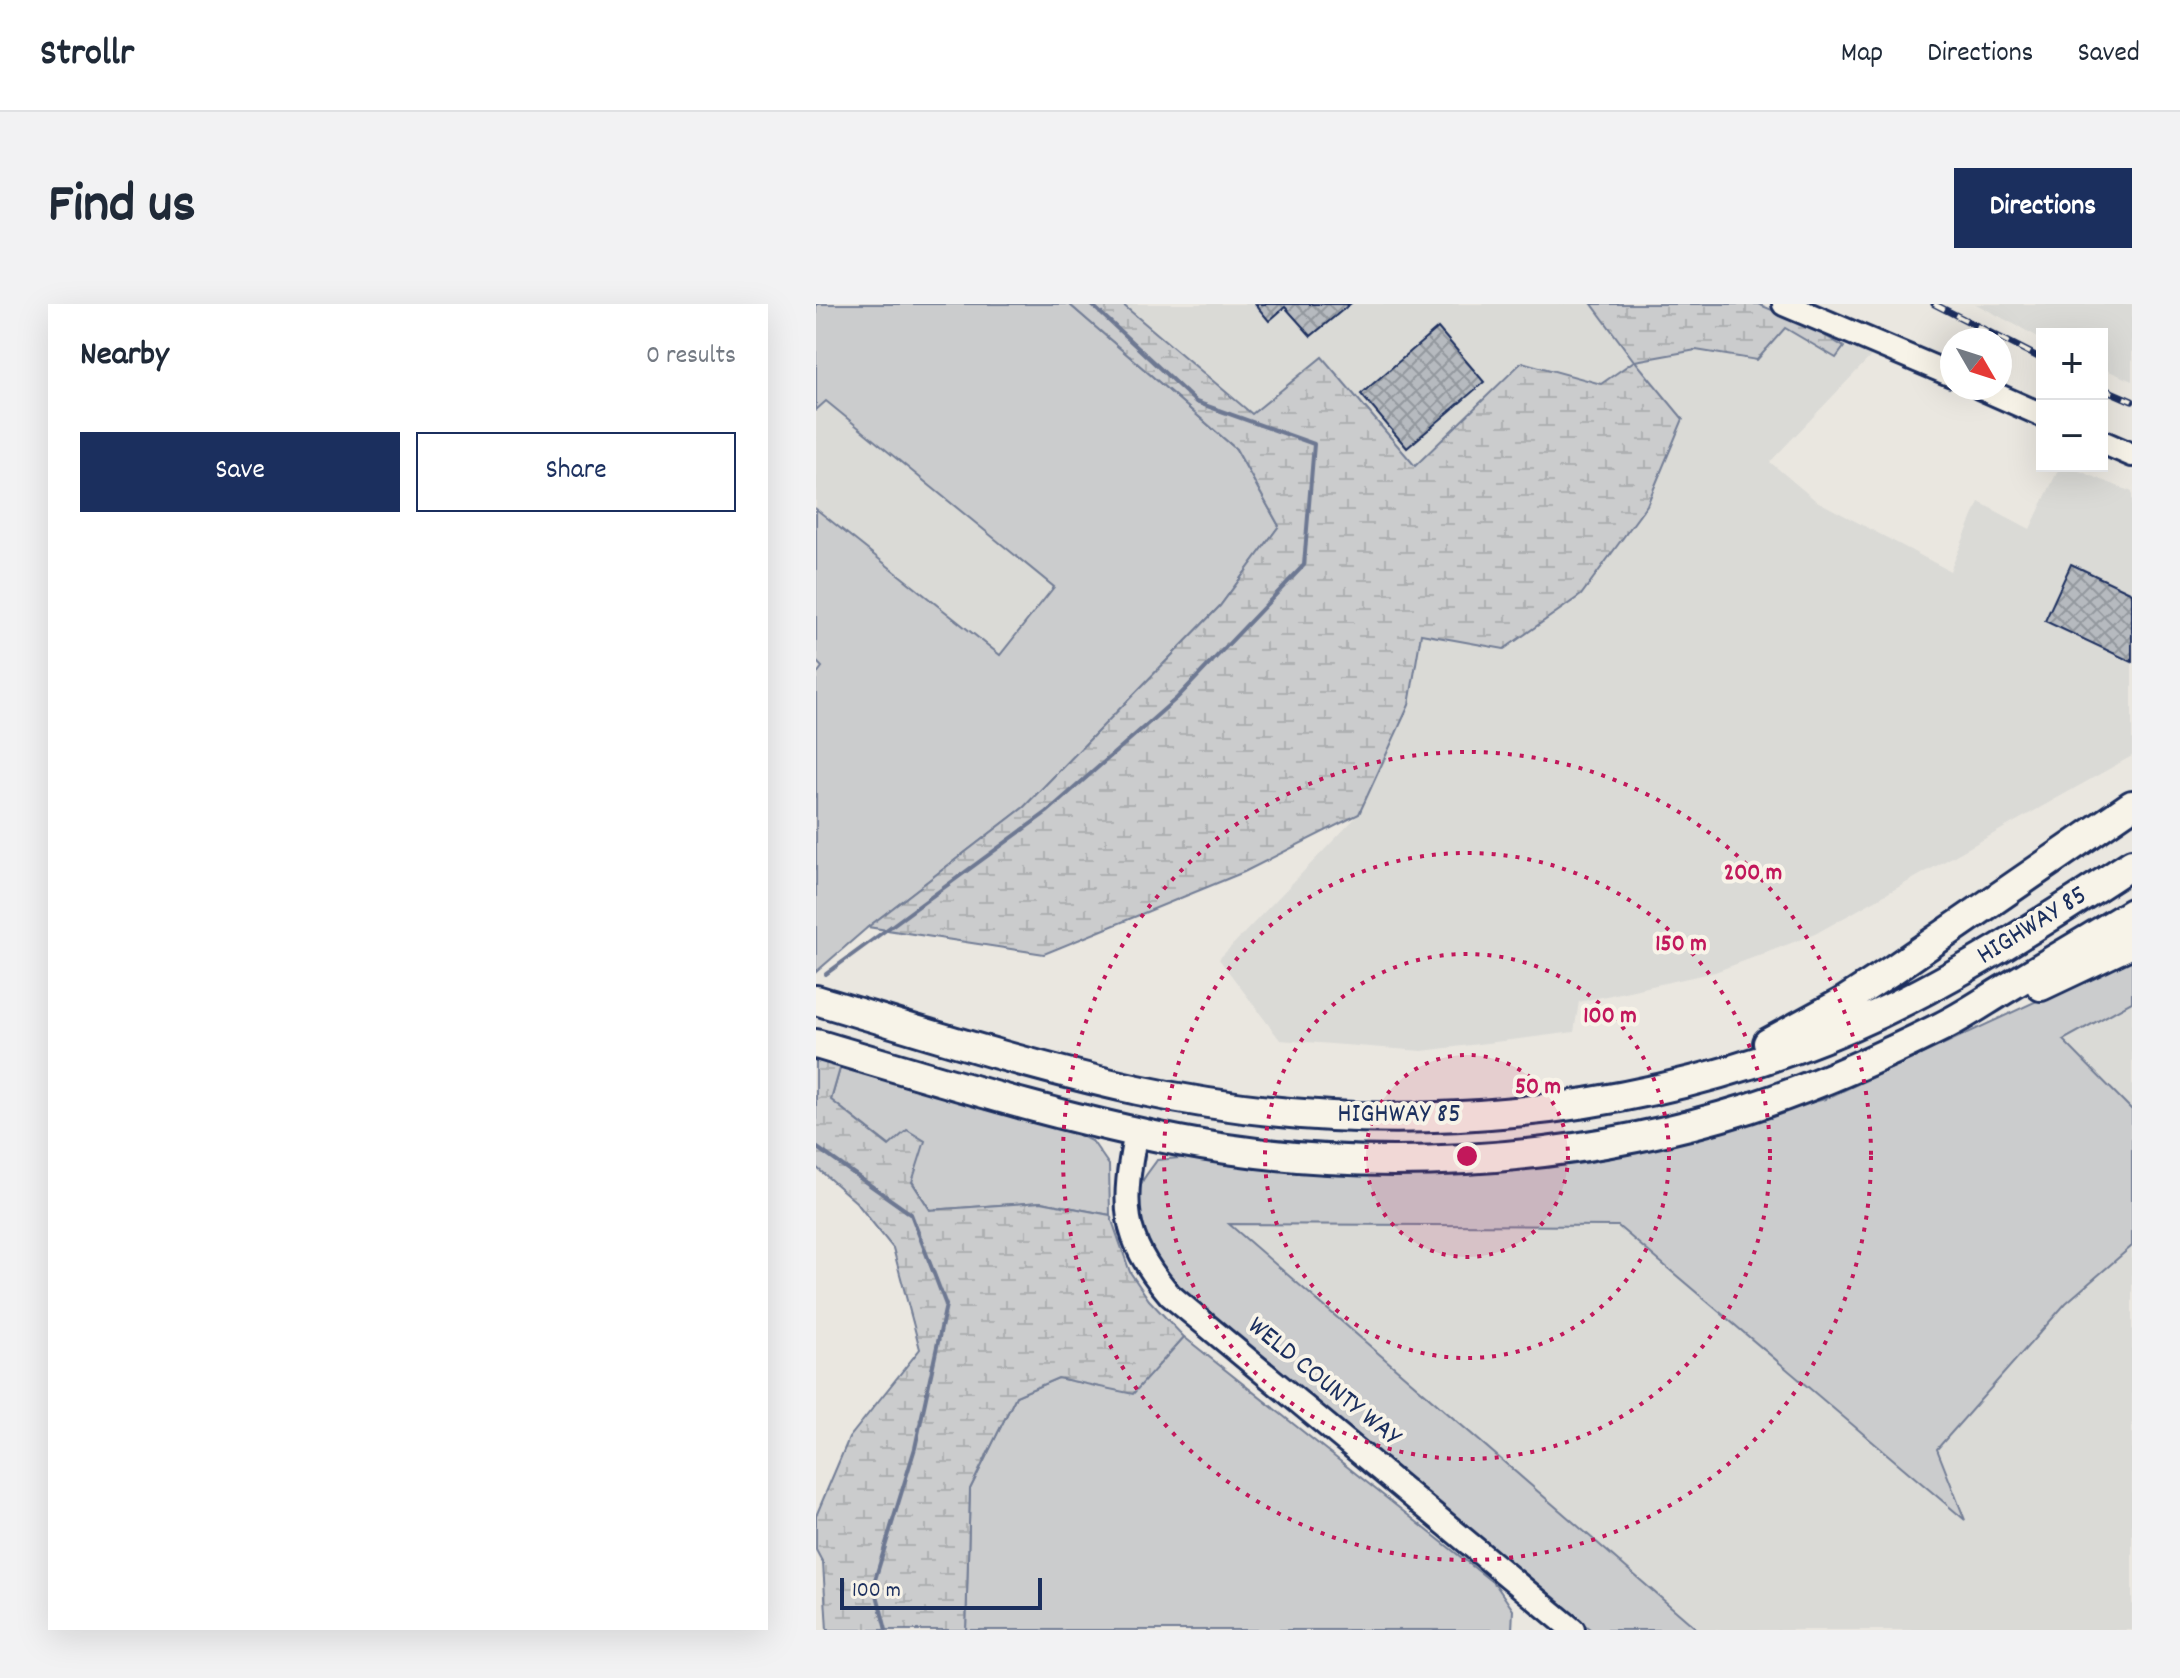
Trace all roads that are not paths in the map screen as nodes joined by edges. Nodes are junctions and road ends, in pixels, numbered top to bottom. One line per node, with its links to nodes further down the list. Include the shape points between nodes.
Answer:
1 (1784, 304): 2 (street)
2 (1940, 370)
3 (2008, 400): 4 (street)
4 (2036, 412)
5 (2108, 445): 6 (street)
6 (2132, 455)
7 (2132, 805): 14 (highway, via 1843,1002 1759,1047 1696,1068)
8 (2132, 864): 14 (highway, HIGHWAY 85, via 1963,971 1880,1013 1810,1043)
9 (2132, 913): 12 (highway, HIGHWAY 85)
10 (2132, 943): 12 (highway)
11 (816, 1000): 15 (highway, HIGHWAY 85, via 1140,1090 1291,1113)
12 (1944, 1026): 16 (highway, HIGHWAY 85, via 1750,1107 1575,1147 1348,1161 1272,1155)
13 (816, 1044): 16 (highway, HIGHWAY 85)
14 (1661, 1088): 15 (highway, HIGHWAY 85, via 1469,1117)
15 (1395, 1118): 16 (highway, via 1358,1128 1300,1127 1161,1109 1144,1117)
16 (1136, 1132): 17 (street, WELD COUNTY WAY, via 1128,1172 1130,1228 1147,1269 1170,1295)
17 (1573, 1630)

